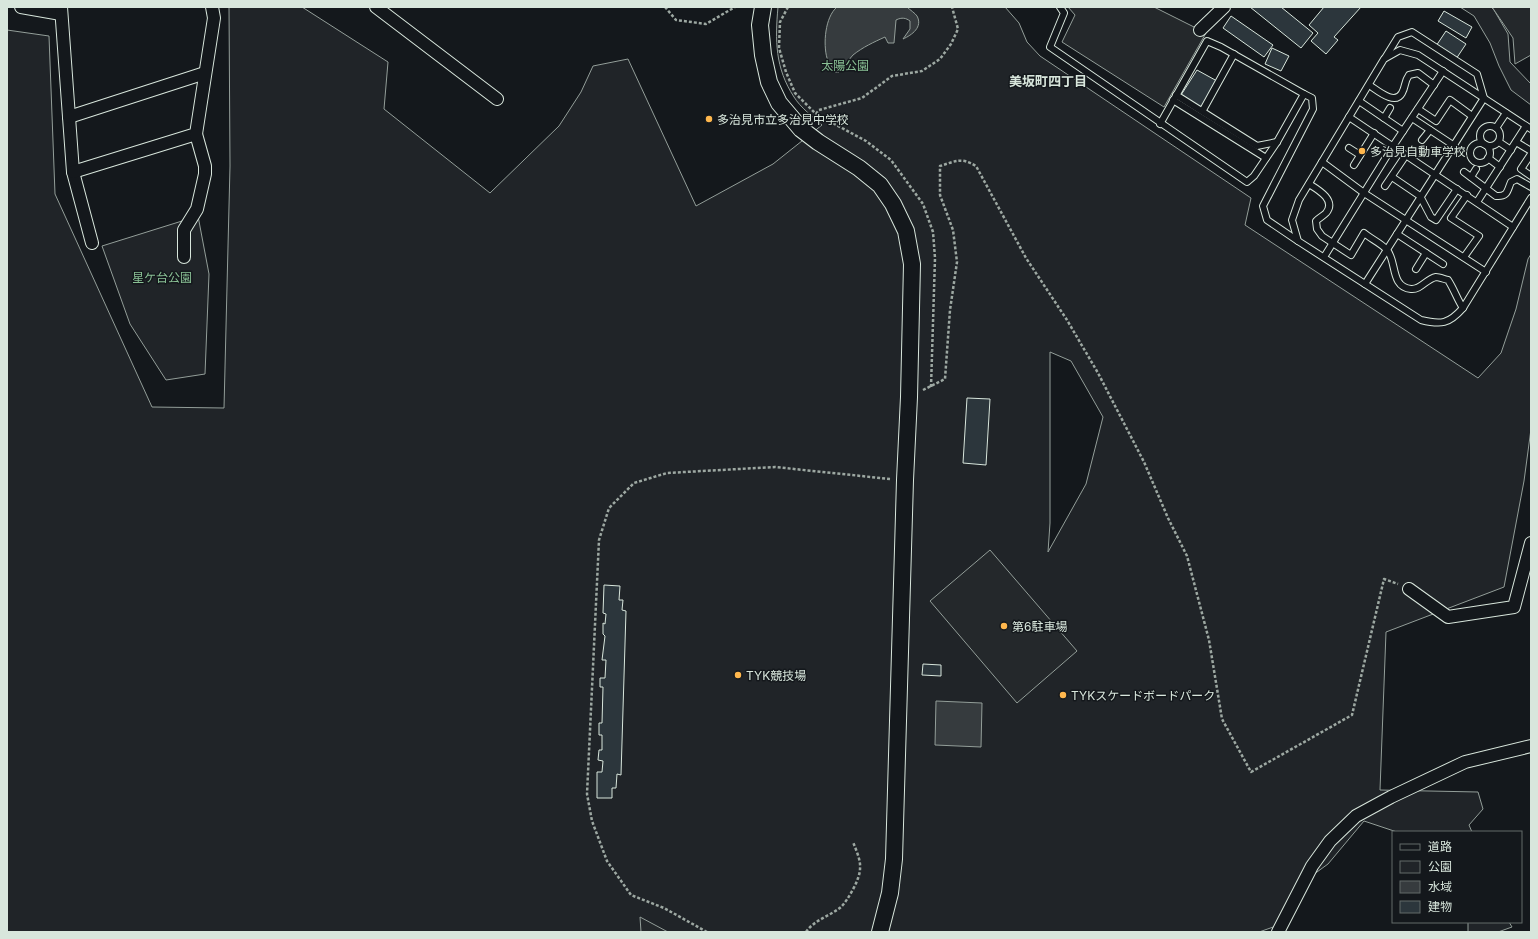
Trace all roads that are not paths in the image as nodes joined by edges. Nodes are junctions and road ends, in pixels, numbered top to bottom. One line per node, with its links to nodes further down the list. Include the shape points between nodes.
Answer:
1 (21, 7): 7 (street)
2 (212, 7): 12 (street, via 214,18)
3 (376, 7): 18 (street)
4 (763, 7): 89 (street, via 760,25 763,55 769,82 779,103 801,129 880,185 906,231 912,264 894,859 890,893)
5 (1060, 7): 29 (lane, via 1064,13 1050,47)
6 (1224, 7): 8 (street)
7 (61, 10): 25 (street)
8 (1200, 30)
9 (1234, 54): 15 (lane); 16 (lane, via 1207,41); 22 (lane)
10 (1384, 59): 11 (lane, via 1400,50 1418,55); 13 (lane); 17 (lane, via 1398,37 1412,32 1477,74)
11 (1443, 71): 14 (lane); 17 (lane)
12 (206, 73): 25 (street); 35 (street)
13 (1369, 85): 14 (lane, via 1386,97 1395,98 1401,95 1404,81 1409,75 1418,74); 19 (lane)
14 (1434, 85): 21 (lane)
15 (1304, 94): 37 (lane); 73 (lane, via 1312,98 1313,109 1262,206 1267,220)
16 (1174, 98): 22 (lane); 29 (lane); 48 (lane)
17 (1484, 98): 23 (lane); 24 (lane)
18 (497, 99)
19 (1359, 101): 26 (lane); 27 (lane)
20 (1390, 108): 27 (lane)
21 (1418, 109): 24 (lane, via 1436,121 1450,100); 28 (lane)
22 (1202, 110): 37 (lane, via 1257,146)
23 (1506, 113): 30 (lane); 31 (lane)
24 (1472, 116): 40 (lane)
25 (69, 117): 54 (street)
26 (1349, 117): 34 (lane); 50 (lane)
27 (1384, 118): 33 (lane)
28 (1412, 118): 32 (lane); 33 (lane)
29 (1160, 124): 48 (lane, via 1247,182)
30 (1496, 128): 38 (lane, via 1500,134); 41 (lane, via 1487,127 1482,131 1480,137)
31 (1528, 128): 39 (lane)
32 (1430, 130): 36 (lane); 40 (lane)
33 (1403, 131): 42 (lane)
34 (1374, 133): 42 (lane); 46 (lane)
35 (196, 134): 54 (street); 78 (street, via 204,174 197,209 184,230)
36 (1422, 140)
37 (1277, 142): 48 (lane)
38 (1499, 142): 41 (lane, via 1492,146); 44 (lane)
39 (1516, 142): 44 (lane); 45 (lane)
40 (1453, 145): 56 (lane)
41 (1485, 145): 49 (lane, via 1489,150); 49 (lane, via 1476,144 1471,148 1470,154 1472,159 1478,162 1484,162)
42 (1393, 146): 47 (lane); 65 (lane)
43 (1350, 148): 46 (lane)
44 (1511, 150): 52 (lane)
45 (1531, 153): 57 (lane, via 1521,169)
46 (1360, 155): 51 (lane)
47 (1406, 155): 56 (lane); 58 (lane)
48 (1266, 158)
49 (1488, 158): 52 (lane)
50 (1322, 162): 60 (lane); 65 (lane)
51 (1354, 165)
52 (1500, 167): 63 (lane)
53 (1476, 169): 59 (lane)
54 (72, 172): 74 (street)
55 (1464, 172): 59 (lane)
56 (1434, 174): 64 (lane); 66 (lane)
57 (1531, 176)
58 (1392, 177): 61 (lane); 66 (lane)
59 (1471, 177): 63 (lane)
60 (1309, 184): 73 (lane, via 1299,200 1292,220); 75 (lane, via 1325,194 1329,204 1327,212 1316,221 1317,229)
61 (1385, 186)
62 (1531, 187): 63 (lane, via 1517,179 1511,182 1506,194 1502,196 1496,196)
63 (1486, 188): 69 (lane)
64 (1456, 189): 66 (lane, via 1436,220); 67 (lane)
65 (1364, 193): 70 (lane); 75 (lane)
66 (1420, 196): 70 (lane)
67 (1467, 196): 69 (lane); 79 (lane, via 1452,218 1479,236)
68 (1531, 198): 71 (lane)
69 (1477, 202): 71 (lane)
70 (1405, 220): 72 (lane); 79 (lane)
71 (1514, 227): 83 (lane)
72 (1397, 234): 76 (lane); 77 (lane)
73 (1298, 241): 80 (lane)
74 (92, 243)
75 (1333, 243): 76 (lane, via 1351,255 1364,233); 80 (lane)
76 (1387, 250): 84 (lane); 85 (lane, via 1393,260 1394,273 1400,284 1411,289 1419,288 1426,281 1436,277 1448,280)
77 (1426, 253): 81 (lane); 82 (lane)
78 (184, 257)
79 (1464, 257): 83 (lane)
80 (1324, 258): 84 (lane)
81 (1443, 264)
82 (1416, 269)
83 (1486, 272): 85 (lane)
84 (1365, 284): 85 (lane, via 1421,320 1436,324 1453,319)
85 (1463, 308)
86 (1531, 543): 87 (street, via 1514,607 1448,617)
87 (1409, 588)
88 (1531, 746): 90 (street, via 1465,762 1356,816 1330,841 1312,866)
89 (880, 932)
90 (1278, 932)

